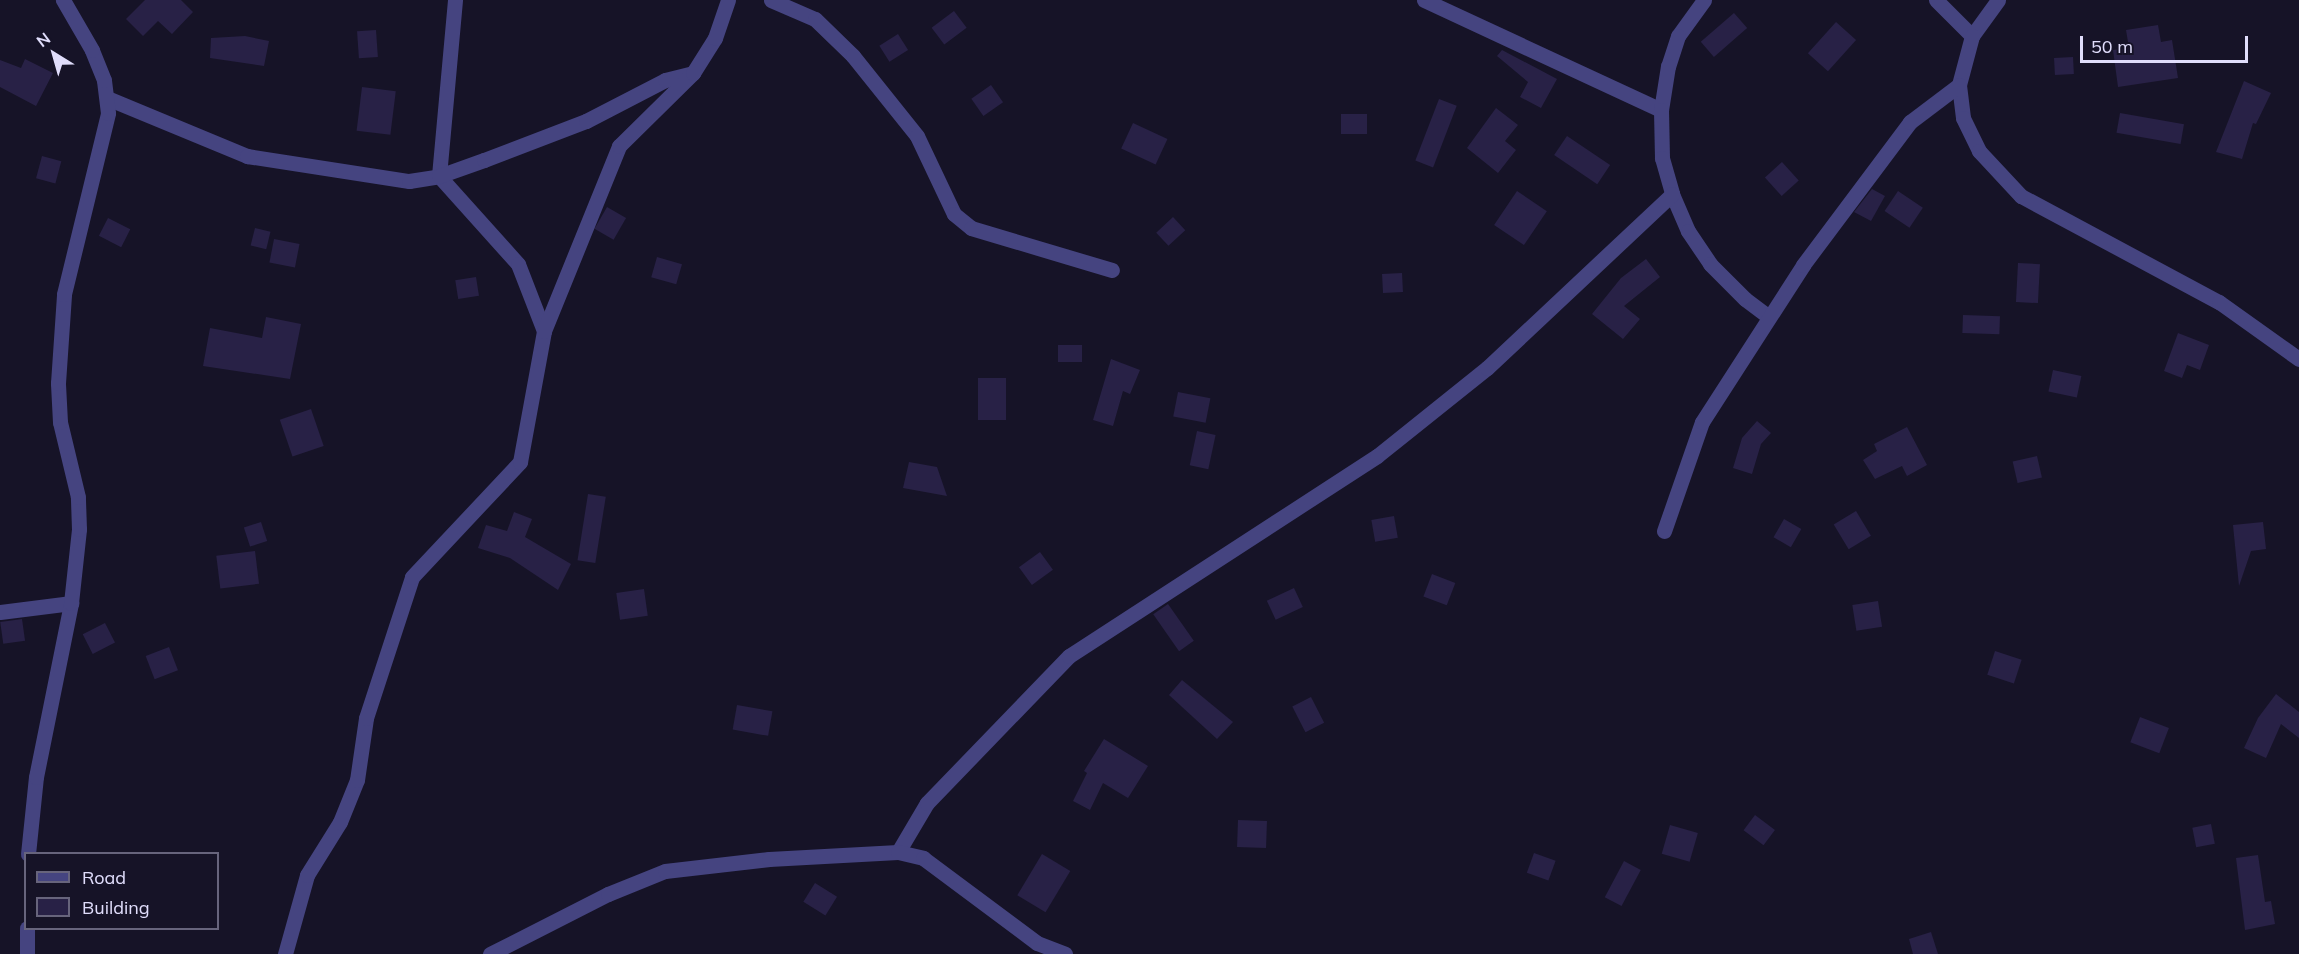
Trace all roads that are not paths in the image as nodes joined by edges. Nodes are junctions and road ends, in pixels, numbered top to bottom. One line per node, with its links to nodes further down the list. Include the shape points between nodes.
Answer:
1 (63, 0): 12 (street, via 93,50)
2 (455, 0): 14 (street)
3 (728, 0): 10 (street, via 715,38)
4 (771, 0): 16 (street, via 815,19 853,56 917,136 954,214 971,228)
5 (1424, 0): 13 (street)
6 (1936, 0): 9 (street)
7 (1998, 0): 9 (street)
8 (1700, 2): 13 (street, via 1678,36 1668,66)
9 (1972, 36): 11 (street)
10 (693, 73): 14 (street, via 665,80 586,121); 18 (street, via 618,146)
11 (1959, 85): 17 (street, via 1936,99 1890,146); 19 (street, via 1963,118 1978,151 2021,196 2219,302)
12 (107, 98): 14 (street, via 247,156 408,181); 21 (street, via 100,156 71,255 61,331 60,422 79,508)
13 (1661, 110): 15 (street, via 1662,158)
14 (439, 176): 18 (street, via 518,264)
15 (1672, 194): 17 (street, via 1688,231 1710,264); 24 (street, via 1487,368 1377,456 1068,656 927,802)
16 (1112, 270)
17 (1769, 317): 20 (street, via 1702,422)
18 (544, 331): 27 (street, via 520,462 412,577 366,718 357,780 340,822 307,875)
19 (2299, 359)
20 (1664, 531)
21 (71, 603): 22 (street); 23 (street, via 36,777)
22 (0, 612)
23 (28, 852)
24 (898, 852): 28 (street, via 770,859 664,871 608,894); 29 (street, via 923,858 1037,943)
25 (27, 930): 26 (street)
26 (27, 954)
27 (285, 954)
28 (490, 954)
29 (1065, 954)

